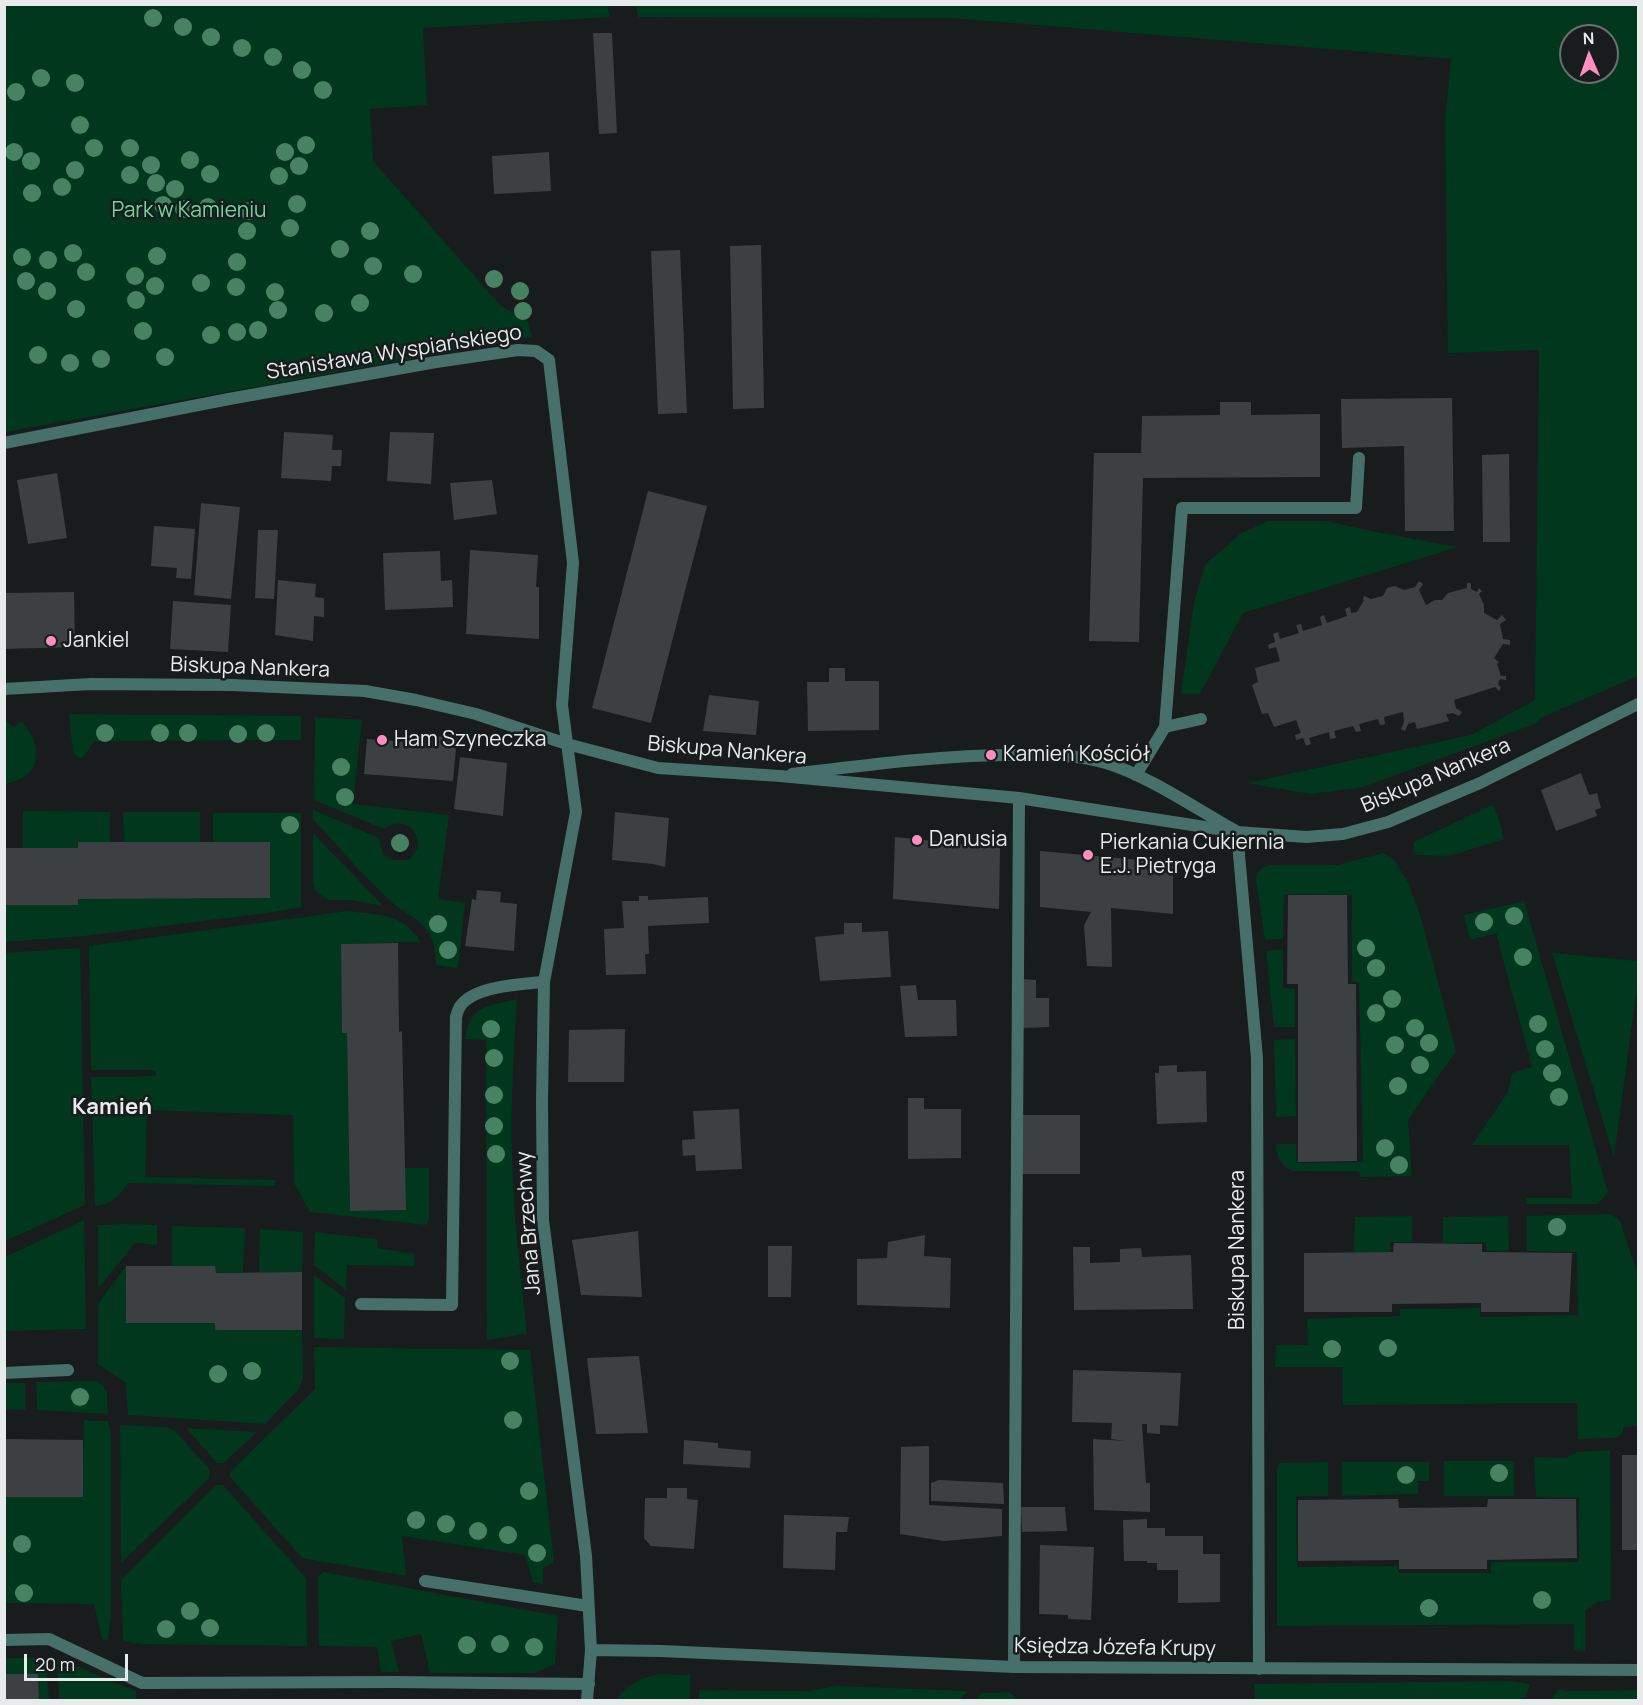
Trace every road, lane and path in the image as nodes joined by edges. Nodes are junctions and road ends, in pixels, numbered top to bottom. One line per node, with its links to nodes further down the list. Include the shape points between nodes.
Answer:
1 (4, 443): 7 (street, Stanisława Wyspiańskiego, via 436,362 536,351 549,360 573,563 562,705)
2 (1359, 458): 6 (street, via 1356,508 1182,508)
3 (4, 689): 7 (street, Biskupa Nankera, via 91,684 365,691 478,714)
4 (1638, 704): 11 (street, Biskupa Nankera, via 1480,783 1388,822 1343,834 1306,837)
5 (1201, 719): 6 (street)
6 (1165, 727): 8 (street)
7 (567, 744): 9 (street, Biskupa Nankera, via 658,768); 12 (street, Jana Brzechwy, via 576,812)
8 (1136, 775): 9 (street, via 1076,757 1002,755 937,757); 11 (street)
9 (780, 776): 10 (street, Biskupa Nankera)
10 (1019, 798): 11 (street, Biskupa Nankera); 20 (street)
11 (1237, 832): 21 (street, Biskupa Nankera, via 1257,1058)
12 (544, 982): 13 (street, via 499,987 476,995 462,1004 456,1017 452,1305); 17 (street, Jana Brzechwy, via 543,1220 586,1556)
13 (361, 1304)
14 (68, 1370): 15 (street)
15 (4, 1373)
16 (425, 1581): 17 (street)
17 (588, 1606): 19 (street, Jana Brzechwy)
18 (4, 1640): 23 (street, via 49,1640 142,1683)
19 (591, 1650): 20 (street, Księdza Józefa Krupy); 23 (street, Jana Brzechwy)
20 (1014, 1667): 21 (street, Księdza Józefa Krupy)
21 (1259, 1669): 22 (street, Księdza Józefa Krupy)
22 (1638, 1670)
23 (589, 1684): 24 (street, Jana Brzechwy)
24 (587, 1701)

